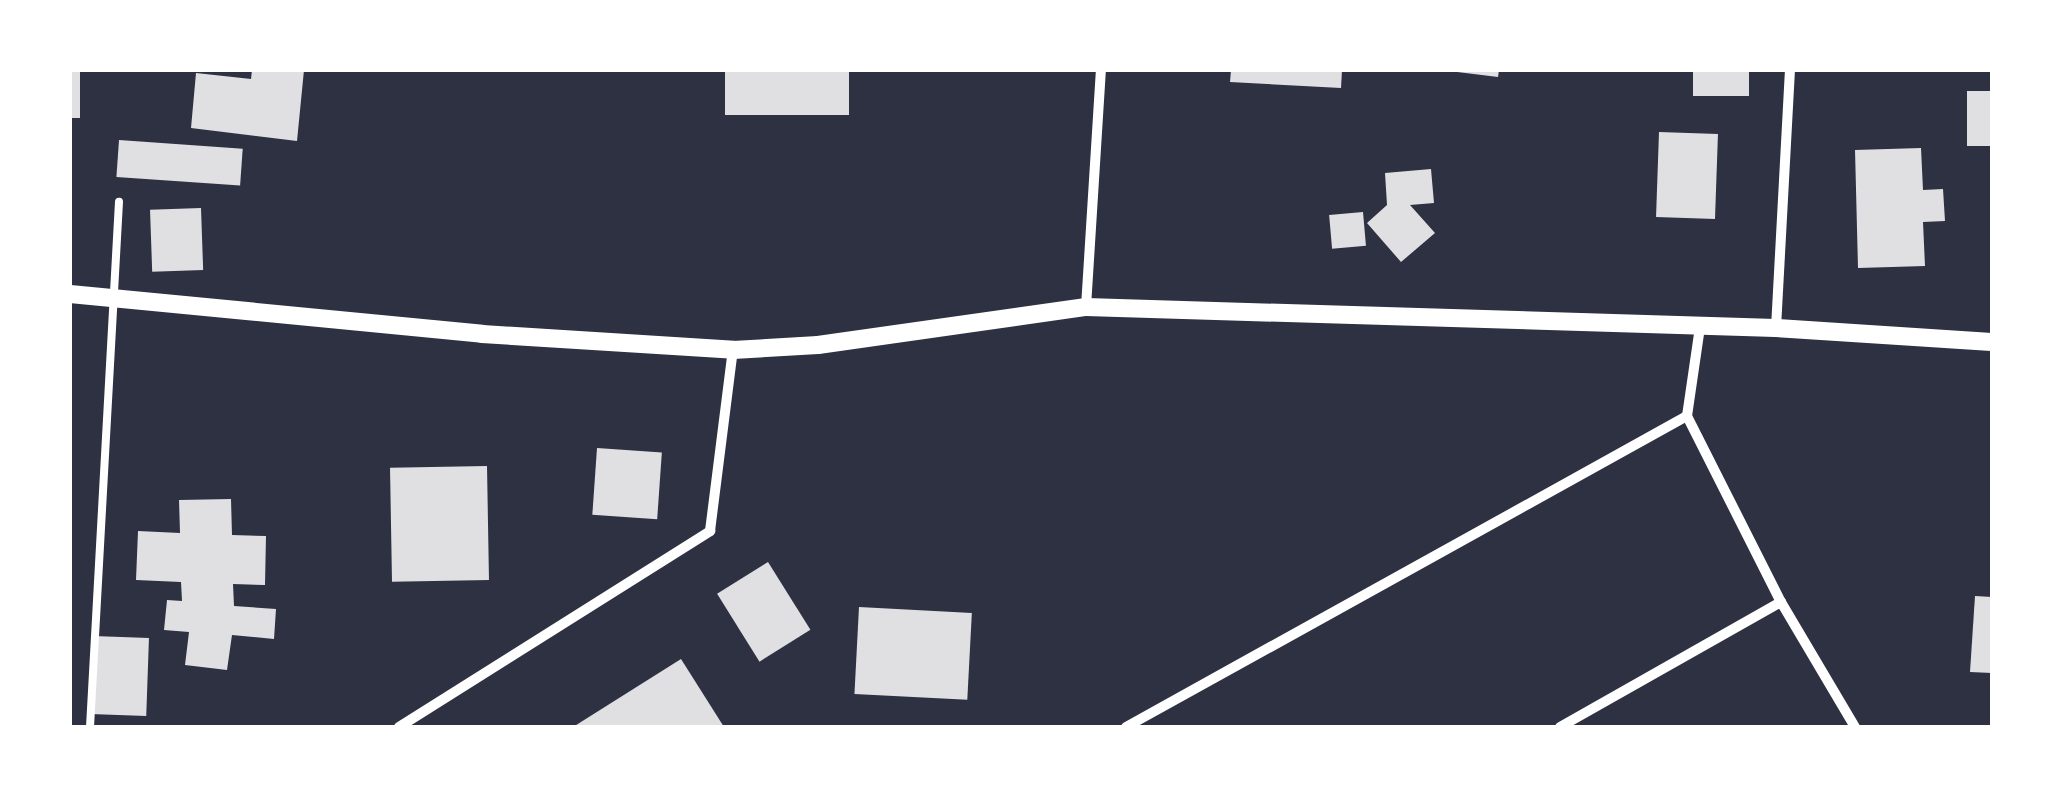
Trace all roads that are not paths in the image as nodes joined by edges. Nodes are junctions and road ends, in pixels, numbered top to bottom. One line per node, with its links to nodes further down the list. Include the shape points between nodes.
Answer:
1 (1101, 70): 6 (street)
2 (1790, 70): 8 (street)
3 (119, 202): 5 (lane)
4 (70, 294): 5 (street)
5 (114, 298): 10 (street); 13 (lane)
6 (1086, 307): 7 (street); 10 (street, via 818,345)
7 (1700, 327): 8 (street); 11 (street)
8 (1776, 328): 9 (street)
9 (1992, 342)
10 (733, 350): 14 (street, via 710,530)
11 (1686, 416): 12 (street); 15 (street)
12 (1781, 602): 16 (street); 17 (street)
13 (90, 727)
14 (399, 727)
15 (1126, 727)
16 (1560, 727)
17 (1855, 727)

